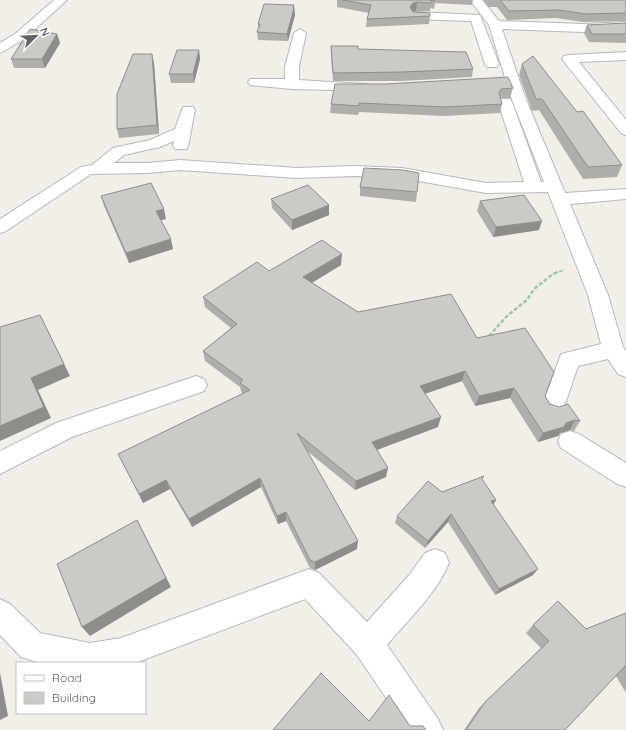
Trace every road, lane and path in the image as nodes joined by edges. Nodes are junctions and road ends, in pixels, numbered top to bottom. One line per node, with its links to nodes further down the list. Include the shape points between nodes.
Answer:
1 (61, 0): 7 (street, via 19,37)
2 (476, 0): 4 (street)
3 (416, 16): 9 (street, via 476,18)
4 (495, 25): 5 (street, via 583,28); 9 (street)
5 (626, 26)
6 (300, 33): 11 (street, via 292,67)
7 (0, 49)
8 (626, 56): 14 (street, via 569,59)
9 (502, 81): 18 (street); 19 (street)
10 (254, 82): 11 (street)
11 (292, 85): 12 (street)
12 (378, 88)
13 (188, 110): 15 (street)
14 (626, 130)
15 (182, 132): 16 (street); 17 (street, via 154,144 119,151)
16 (180, 165): 17 (street); 18 (street, via 289,173 402,173 486,188)
17 (96, 169): 21 (street, via 87,170)
18 (534, 188): 19 (street)
19 (557, 193): 20 (street); 22 (street)
20 (626, 194)
21 (0, 227)
22 (584, 260): 23 (path, via 554,274 534,288 527,300 508,315); 24 (street, via 598,295)
23 (489, 336)
24 (614, 349): 25 (street); 27 (street, via 569,360)
25 (626, 368)
26 (196, 385): 29 (street, via 64,430)
27 (554, 406)
28 (570, 441): 30 (street)
29 (0, 463)
30 (626, 476)
31 (435, 563): 33 (street)
32 (0, 614): 33 (street, via 32,646 90,658 121,653 309,583)
33 (368, 644): 34 (street)
34 (427, 730)

